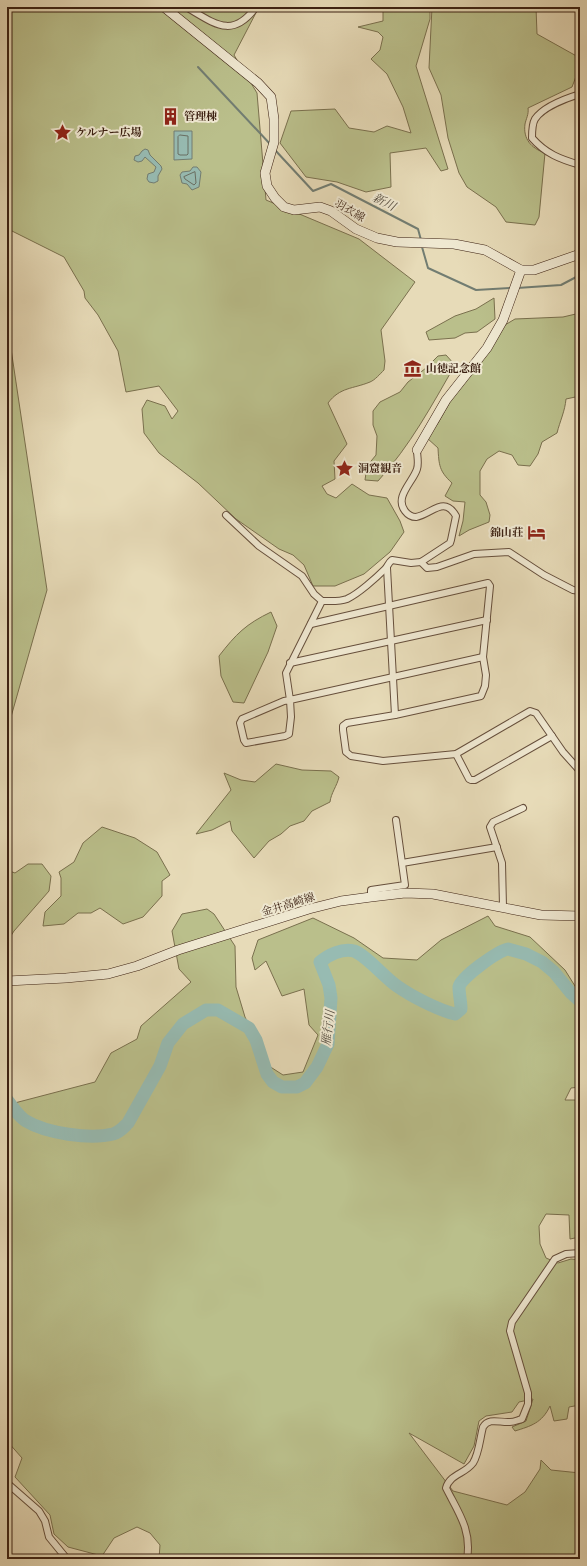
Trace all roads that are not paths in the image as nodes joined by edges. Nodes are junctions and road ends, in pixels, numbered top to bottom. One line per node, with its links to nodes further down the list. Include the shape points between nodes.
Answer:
1 (164, 7): 7 (street, 羽衣線, via 258,83 271,97 274,142 265,174 267,186 284,207 294,210 320,208 331,211 356,229 377,238 397,242 454,244 485,250)
2 (186, 7): 3 (street, via 216,24 229,27 244,20)
3 (256, 7)
4 (580, 94): 5 (street, via 544,111 535,119 532,129 532,138 541,148 562,160)
5 (580, 164)
6 (580, 254): 7 (street, via 534,270)
7 (521, 270): 8 (street, via 503,320 487,348 446,400)
8 (417, 450): 10 (street, via 418,467 403,494 402,506 412,517 440,506 451,508 456,516 450,543)
9 (226, 516): 13 (street, via 259,546 302,576)
10 (421, 562): 11 (street, via 392,560); 12 (street, via 427,568 437,567 474,554 509,552 544,575)
11 (387, 568): 13 (street, via 347,599); 14 (street)
12 (580, 591)
13 (322, 601): 16 (street)
14 (389, 605): 15 (street, via 488,583 490,586); 16 (street); 17 (street)
15 (487, 620): 17 (street); 18 (street)
16 (311, 624): 19 (street)
17 (391, 640): 19 (street); 20 (street)
18 (482, 657): 20 (street); 22 (street, via 486,675 481,696)
19 (290, 663): 21 (street, via 285,676)
20 (393, 677): 21 (street); 22 (street)
21 (290, 700): 21 (street, via 288,735 245,742 240,723 242,719)
22 (395, 715): 24 (street, via 345,724 343,730 346,752 351,756 383,761)
23 (552, 736): 24 (street, via 536,713 530,712); 24 (street, via 475,780 469,779); 25 (street)
24 (456, 754)
25 (580, 770)
26 (523, 808): 28 (street, via 490,824)
27 (396, 820): 29 (street)
28 (497, 847): 29 (street); 31 (street, via 502,863)
29 (402, 863): 30 (street, via 405,885 371,890)
30 (371, 897): 31 (street, 金井高崎線, via 411,893 433,894); 33 (street, 金井高崎線, via 310,909 108,974)
31 (503, 907): 32 (street, 金井高崎線, via 541,915)
32 (580, 916)
33 (7, 981)
34 (580, 1253): 37 (street, via 566,1254 555,1259 512,1322 510,1331 528,1393 528,1404 522,1419 511,1422 490,1421 485,1424 472,1464 448,1481 446,1488 464,1521 468,1535)
35 (7, 1484): 36 (street, via 39,1511 45,1521 49,1537)
36 (67, 1559)
37 (467, 1559)

